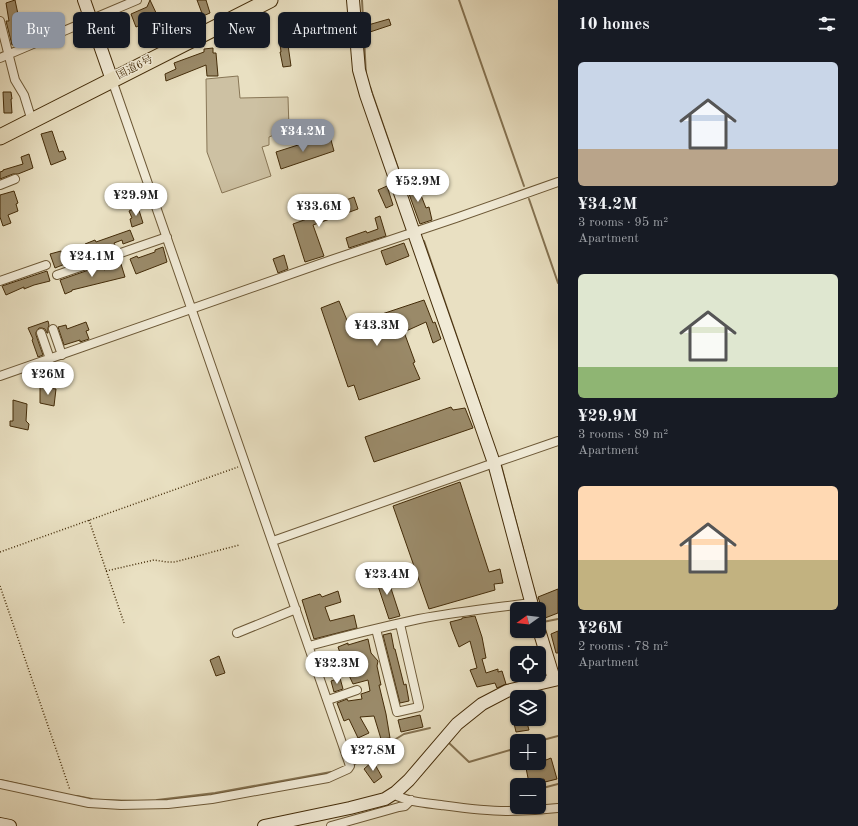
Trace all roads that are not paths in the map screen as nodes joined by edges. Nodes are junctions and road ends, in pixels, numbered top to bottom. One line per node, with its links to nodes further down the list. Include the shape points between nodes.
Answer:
1 (84, 0): 5 (street)
2 (137, 0): 6 (street)
3 (270, 0): 11 (highway, 国道6号)
4 (353, 0): 17 (street, via 359,70)
5 (88, 12)
6 (109, 12)
7 (0, 21): 10 (street)
8 (73, 27): 10 (street)
9 (101, 48): 11 (street)
10 (4, 56): 12 (street, via 24,95)
11 (112, 80): 12 (highway, 国道6号); 18 (street)
12 (32, 121): 13 (highway, 国道6号)
13 (0, 137)
14 (15, 179): 16 (street)
15 (558, 182): 17 (street)
16 (0, 185)
17 (414, 232): 22 (street); 29 (street)
18 (167, 237): 20 (street); 22 (street)
19 (46, 265): 21 (street)
20 (57, 275)
21 (0, 281)
22 (191, 309): 25 (street); 30 (street)
23 (53, 329): 25 (street)
24 (41, 333): 26 (street)
25 (62, 355): 26 (street)
26 (50, 359): 27 (street)
27 (0, 376)
28 (558, 441): 29 (street)
29 (494, 463): 30 (street); 31 (street)
30 (273, 542): 32 (street)
31 (531, 602)
32 (296, 608): 36 (street); 38 (street)
33 (510, 608): 34 (street, via 475,610)
34 (400, 624): 35 (street); 35 (street, via 419,707 397,712)
35 (376, 629): 38 (street)
36 (237, 633)
37 (542, 638): 41 (street)
38 (309, 646): 40 (street)
39 (344, 664): 40 (street)
40 (318, 673): 43 (street)
41 (556, 679): 45 (street, via 507,691 482,704 457,724 409,780)
42 (357, 690): 43 (street)
43 (328, 700): 44 (street, via 350,766 328,778 212,799 168,804 121,805 89,803)
44 (0, 784)
45 (393, 794): 46 (street); 50 (street, via 372,803)
46 (411, 800): 47 (street, via 505,811); 51 (street, via 405,806)
47 (558, 808)
48 (0, 824): 49 (street)
49 (10, 826)
50 (264, 826)
51 (331, 826)

